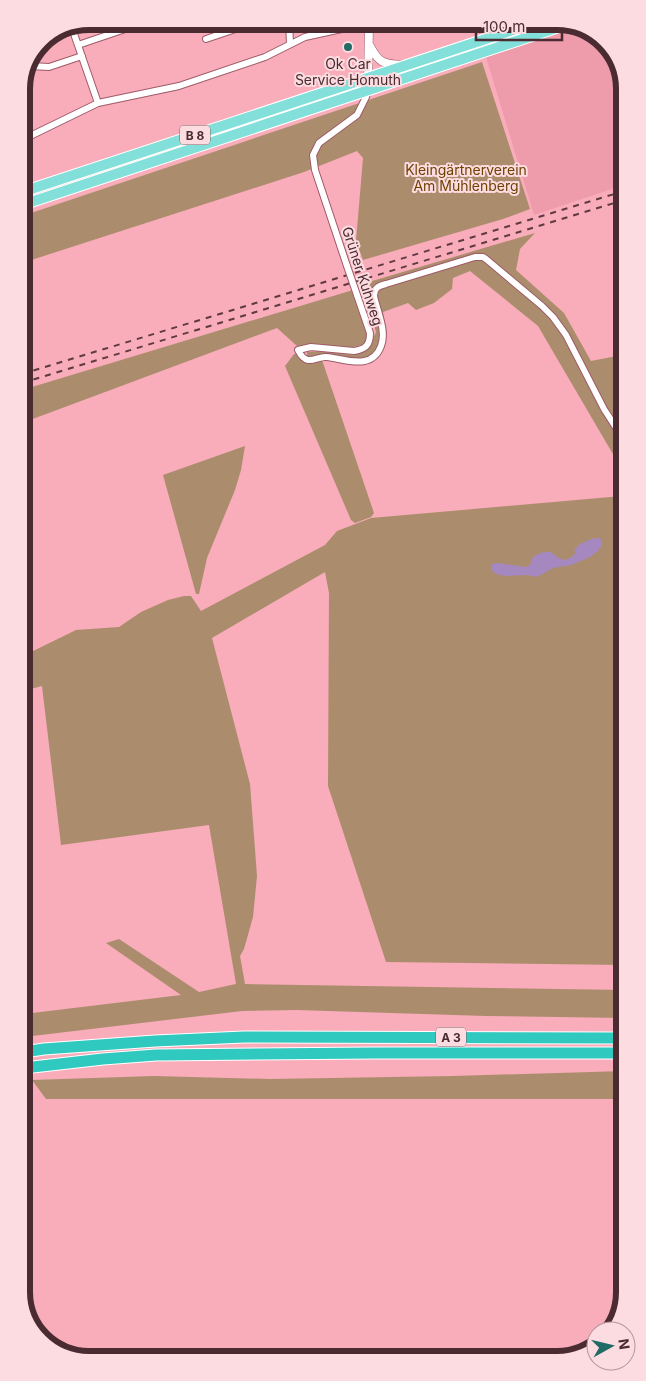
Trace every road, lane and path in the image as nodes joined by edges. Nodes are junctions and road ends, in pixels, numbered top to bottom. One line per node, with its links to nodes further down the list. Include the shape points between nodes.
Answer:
1 (122, 30): 12 (street)
2 (233, 30): 9 (street)
3 (289, 30): 10 (street)
4 (335, 30): 10 (street)
5 (369, 30): 11 (street)
6 (513, 30): 15 (main road, B 8)
7 (550, 30): 17 (main road, B 8)
8 (73, 32): 12 (street)
9 (206, 39)
10 (290, 44): 18 (street, via 265,58 179,86)
11 (369, 44): 15 (street, via 382,62); 16 (street)
12 (78, 45): 13 (street)
13 (82, 56): 14 (street, via 53,66); 18 (street)
14 (34, 66)
15 (405, 66): 16 (main road, B 8)
16 (368, 77): 17 (street); 20 (main road, B 8)
17 (368, 90): 21 (main road, B 8); 22 (street, Grüner Kuhweg, bridge, via 357,115 319,143 314,155 314,170 370,340 362,350 354,351 306,347 298,350 303,358 325,357 356,362 369,359 381,346 383,338 374,296 376,288 483,257 553,317)
18 (98, 103): 19 (street)
19 (30, 136)
20 (30, 189)
21 (30, 202)
22 (616, 428)
23 (616, 1038): 24 (highway, A 3, via 244,1037)
24 (30, 1051)
25 (616, 1053): 26 (highway, A 3, via 147,1056)
26 (30, 1067)

